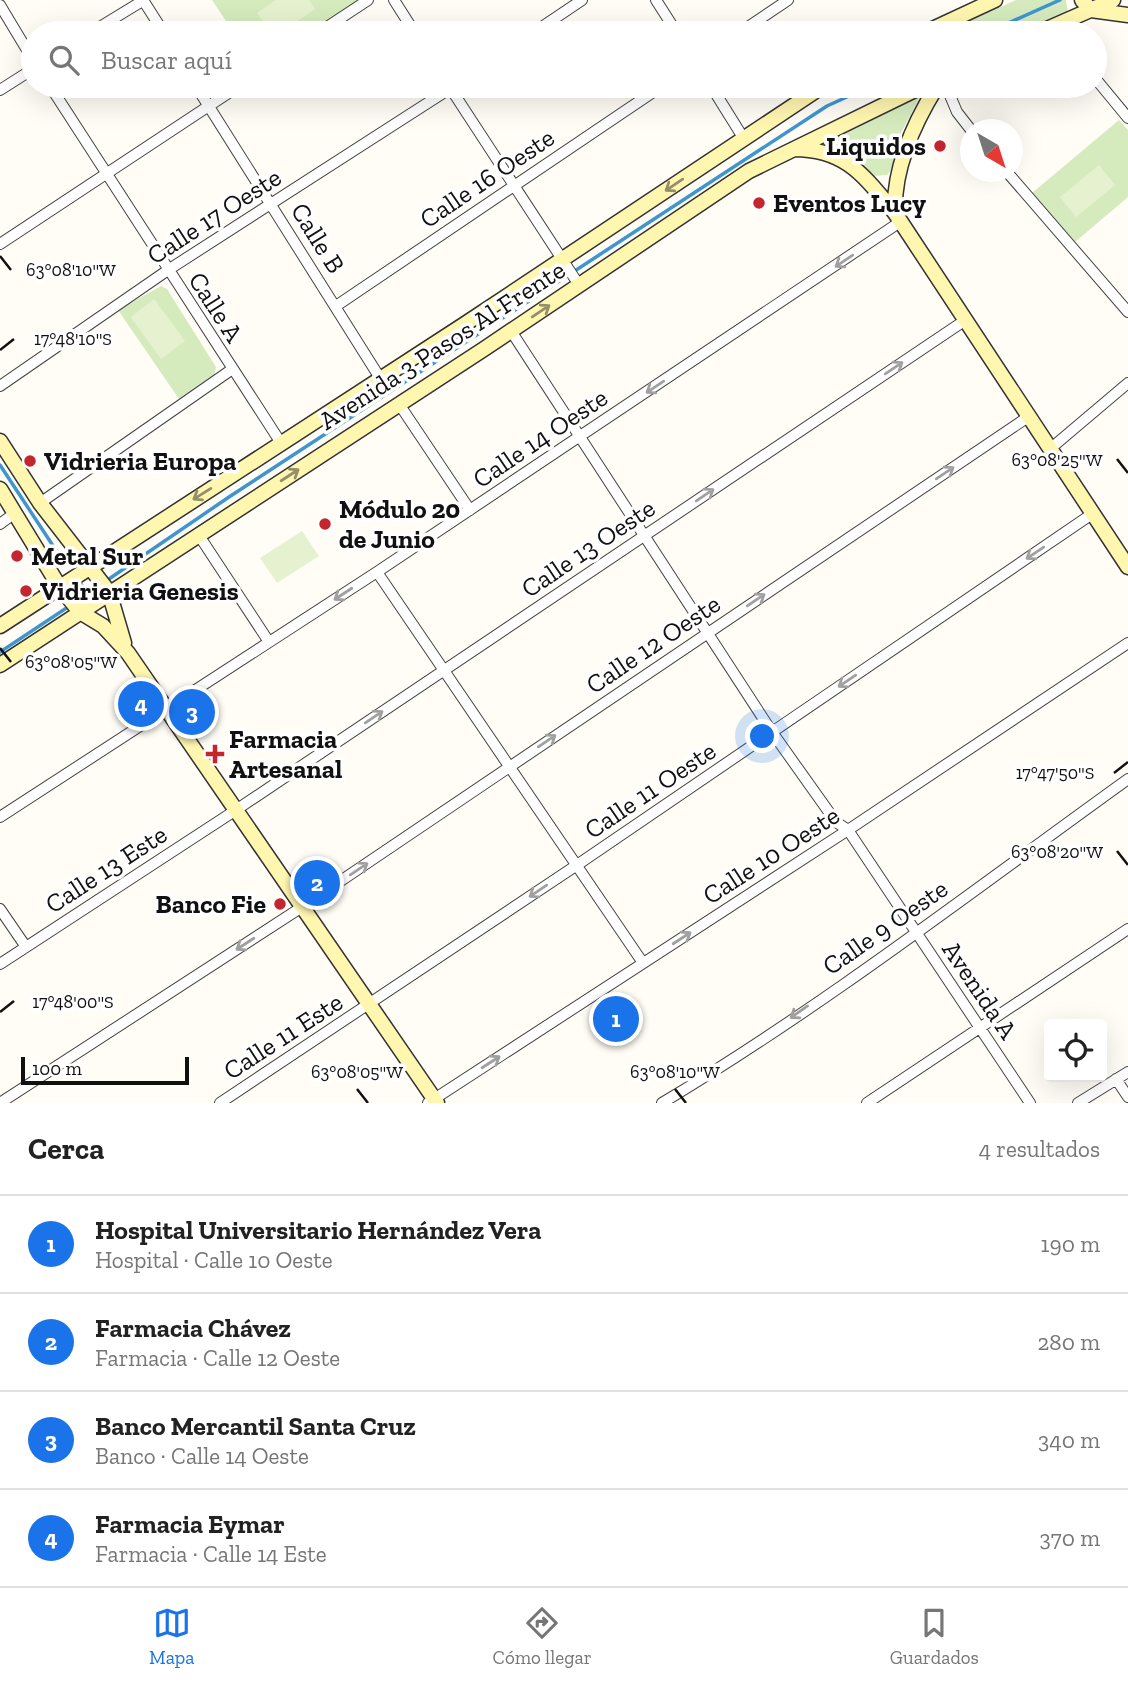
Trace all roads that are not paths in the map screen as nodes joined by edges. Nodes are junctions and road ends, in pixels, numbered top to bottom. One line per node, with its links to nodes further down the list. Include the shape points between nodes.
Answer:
1 (143, 0): 12 (street); 13 (street)
2 (368, 0): 14 (street)
3 (394, 0): 15 (street)
4 (582, 0): 16 (street)
5 (656, 0): 17 (street)
6 (788, 0): 18 (street)
7 (995, 0): 19 (main road)
8 (1112, 0): 10 (main road)
9 (0, 5): 21 (street)
10 (1086, 5): 11 (main road); 20 (main road)
11 (1128, 15)
12 (109, 21)
13 (156, 21)
14 (336, 21)
15 (407, 21)
16 (551, 21)
17 (669, 21)
18 (757, 21)
19 (952, 21)
20 (1066, 21)
21 (21, 40)
22 (21, 77): 23 (street)
23 (0, 90)
24 (1107, 92): 37 (street)
25 (58, 98): 41 (street, Calle A)
26 (203, 98): 36 (street, Calle B)
27 (220, 98): 36 (street)
28 (434, 98): 44 (street, Calle 17 Oeste)
29 (458, 98): 43 (street)
30 (644, 98): 43 (street, Calle 16 Oeste)
31 (718, 98): 39 (street)
32 (805, 98): 39 (main road, Avenida 3 Pasos Al Frente)
33 (897, 98): 40 (main road, Avenida 3 Pasos Al Frente)
34 (931, 98): 45 (main road, via 910,137 894,196)
35 (951, 98): 38 (street)
36 (208, 106): 41 (street); 44 (street, Calle B)
37 (1128, 117)
38 (962, 119)
39 (744, 139): 48 (main road, Avenida 3 Pasos Al Frente, one-way to 48)
40 (789, 149): 45 (main road, via 811,149 852,165); 48 (main road, Avenida 3 Pasos Al Frente)
41 (108, 173): 46 (street); 47 (street, Calle A)
42 (1016, 182): 50 (street)
43 (512, 186): 48 (street); 49 (street, Calle 16 Oeste)
44 (272, 203): 47 (street, Calle 17 Oeste); 49 (street, Calle B)
45 (897, 218): 51 (main road); 59 (street, Calle 14 Oeste, one-way to 59)
46 (0, 244)
47 (168, 270): 53 (street, Calle A); 56 (street, Calle 17 Oeste)
48 (570, 273): 52 (main road, Avenida 3 Pasos Al Frente, one-way to 48); 54 (main road, Avenida 3 Pasos Al Frente)
49 (336, 306): 54 (street, Calle B)
50 (1128, 312)
51 (964, 321): 58 (main road); 70 (street, Calle 13 Oeste, one-way to 51)
52 (511, 331): 57 (main road, Avenida 3 Pasos Al Frente); 59 (street)
53 (231, 369): 61 (street, Calle A); 64 (street)
54 (380, 379): 61 (main road, Avenida 3 Pasos Al Frente)
55 (1128, 383): 62 (street)
56 (0, 386)
57 (399, 404): 65 (street); 69 (main road, Avenida 3 Pasos Al Frente, one-way to 57)
58 (1028, 417): 62 (main road); 78 (street, Calle 12 Oeste, one-way to 58)
59 (579, 438): 65 (street, Calle 14 Oeste); 70 (street)
60 (0, 441): 64 (main road)
61 (281, 443): 74 (main road, Avenida 3 Pasos Al Frente, one-way to 74)
62 (1050, 449): 67 (main road)
63 (0, 489): 66 (main road)
64 (40, 503): 74 (main road)
65 (470, 510): 73 (street, Calle 14 Oeste)
66 (15, 513): 68 (street); 75 (main road)
67 (1092, 514): 71 (main road); 85 (street, Calle 11 Oeste, one-way to 85)
68 (0, 524)
69 (198, 534): 74 (main road, Avenida 3 Pasos Al Frente); 79 (street)
70 (643, 536): 78 (street); 83 (street, Calle 13 Oeste)
71 (1124, 550): 72 (main road)
72 (1128, 567)
73 (377, 572): 79 (street, Calle 14 Oeste, one-way to 79); 83 (street)
74 (101, 581): 75 (main road, Avenida 3 Pasos Al Frente); 76 (main road, Avenida 3 Pasos Al Frente); 81 (main road)
75 (63, 591): 76 (main road); 77 (main road, Avenida 3 Pasos Al Frente)
76 (79, 610): 81 (main road, via 103,626); 82 (main road, Avenida 3 Pasos Al Frente)
77 (0, 626)
78 (707, 633): 85 (street); 86 (street, Calle 12 Oeste, one-way to 78)
79 (269, 642): 84 (street, Calle 14 Oeste)
80 (1128, 642): 90 (street, Calle 10 Oeste)
81 (128, 653): 84 (main road)
82 (0, 665)
83 (443, 670): 86 (street); 88 (street, Calle 13 Oeste, one-way to 83)
84 (166, 708): 88 (main road); 89 (street, Calle 14 Oeste)
85 (772, 732): 90 (street, via 836,822); 91 (street, Calle 11 Oeste)
86 (510, 767): 91 (street); 92 (street, Calle 12 Oeste, one-way to 86)
87 (1128, 779): 95 (street, Calle 9 Oeste)
88 (236, 810): 92 (main road); 96 (street, Calle 13 Este)
89 (0, 817)
90 (848, 830): 95 (street, Avenida A); 97 (street, Calle 10 Oeste, one-way to 90)
91 (577, 865): 97 (street); 99 (street, Calle 11 Oeste, one-way to 99)
92 (302, 907): 99 (main road); 105 (street, Calle 12 Oeste, one-way to 105)
93 (0, 909): 96 (street)
94 (1128, 929): 100 (street)
95 (916, 932): 100 (street, Avenida A); 107 (street, Calle 9 Oeste, one-way to 107)
96 (26, 947): 98 (street, Calle 13 Este)
97 (643, 963): 104 (street, Calle 10 Oeste, one-way to 97)
98 (0, 964)
99 (369, 1004): 104 (main road); 106 (street, Calle 11 Este)
100 (981, 1029): 108 (street); 109 (street, Avenida A)
101 (1128, 1072): 102 (street)
102 (1116, 1080): 103 (street); 110 (street)
103 (1128, 1097)
104 (433, 1102)
105 (0, 1103)
106 (220, 1103)
107 (662, 1103)
108 (867, 1103)
109 (1030, 1103)
110 (1078, 1103)

